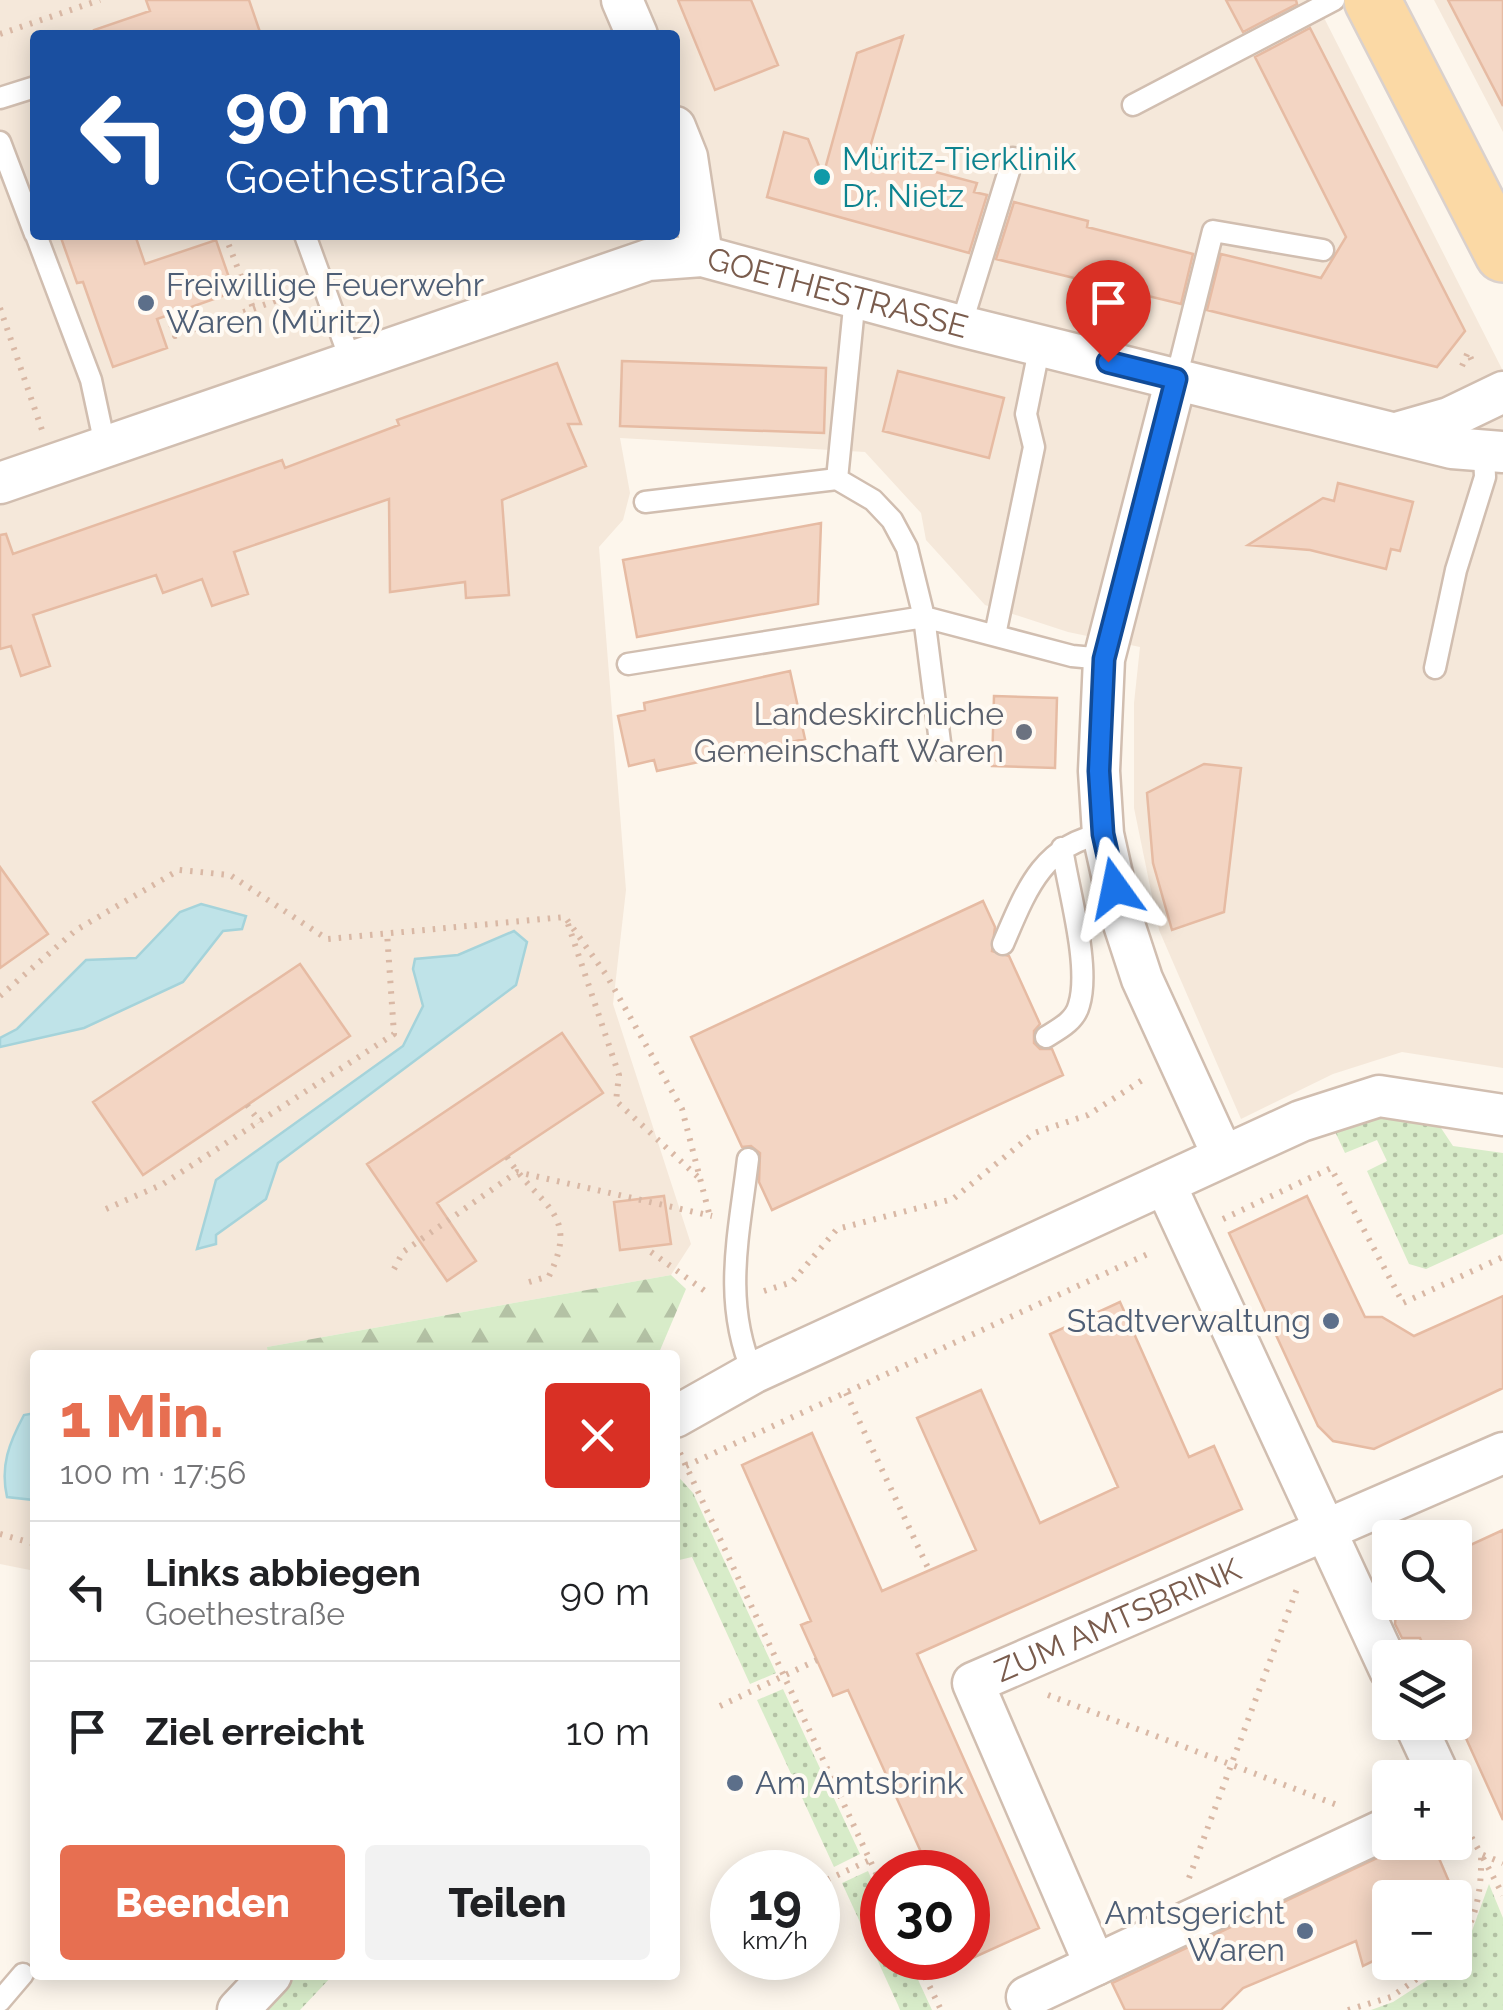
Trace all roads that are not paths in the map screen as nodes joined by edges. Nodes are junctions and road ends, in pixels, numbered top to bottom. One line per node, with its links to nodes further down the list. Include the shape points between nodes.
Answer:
1 (622, 0): 4 (street)
2 (1334, 0): 7 (lane)
3 (1372, 0): 15 (main road)
4 (635, 30)
5 (30, 89): 6 (lane)
6 (0, 98)
7 (1132, 105)
8 (680, 140): 16 (street)
9 (0, 142): 11 (lane)
10 (1013, 158): 18 (lane)
11 (30, 221)
12 (37, 240): 24 (lane, via 91,380)
13 (307, 240): 20 (lane)
14 (1322, 250): 21 (lane, via 1213,231)
15 (1503, 254)
16 (702, 256): 17 (street, GOETHESTRASSE); 20 (street, GOETHESTRASSE, via 648,260)
17 (854, 298): 18 (street, GOETHESTRASSE); 26 (lane)
18 (961, 326): 19 (street, GOETHESTRASSE)
19 (1040, 345): 21 (street, GOETHESTRASSE); 30 (lane, via 1026,414 1034,446)
20 (350, 359): 24 (street, GOETHESTRASSE)
21 (1176, 379): 23 (street, GOETHESTRASSE); 31 (street)
22 (1497, 394): 23 (street, GOETHESTRASSE)
23 (1400, 432): 25 (street, GOETHESTRASSE)
24 (105, 445): 27 (street, GOETHESTRASSE)
25 (1494, 453): 33 (lane, via 1456,570)
26 (837, 480): 28 (lane); 29 (lane, via 892,520 907,548)
27 (0, 483)
28 (645, 502)
29 (924, 617): 30 (lane); 32 (lane); 34 (lane)
30 (995, 636): 31 (lane)
31 (1104, 659): 35 (street)
32 (628, 664)
33 (1435, 668)
34 (941, 750)
35 (1103, 834): 36 (lane); 40 (street, via 1137,963)
36 (1062, 848): 37 (lane, via 1032,877); 38 (lane, via 1082,981 1079,1008)
37 (1003, 944)
38 (1046, 1037)
39 (1503, 1115): 40 (street, via 1379,1096 1301,1120)
40 (1223, 1156): 42 (street)
41 (748, 1159): 43 (lane, via 732,1301)
42 (1164, 1184): 43 (street); 46 (street)
43 (753, 1373): 44 (street)
44 (680, 1414)
45 (1503, 1453): 46 (street, ZUM AMTSBRINK)
46 (1326, 1531): 47 (street); 49 (street, ZUM AMTSBRINK, via 973,1683)
47 (1376, 1640)
48 (1372, 1819): 49 (street)
49 (1095, 1965): 52 (street)
50 (23, 1974): 53 (lane)
51 (265, 1980): 54 (street)
52 (1027, 1997)
53 (0, 2001)
54 (238, 2010)

